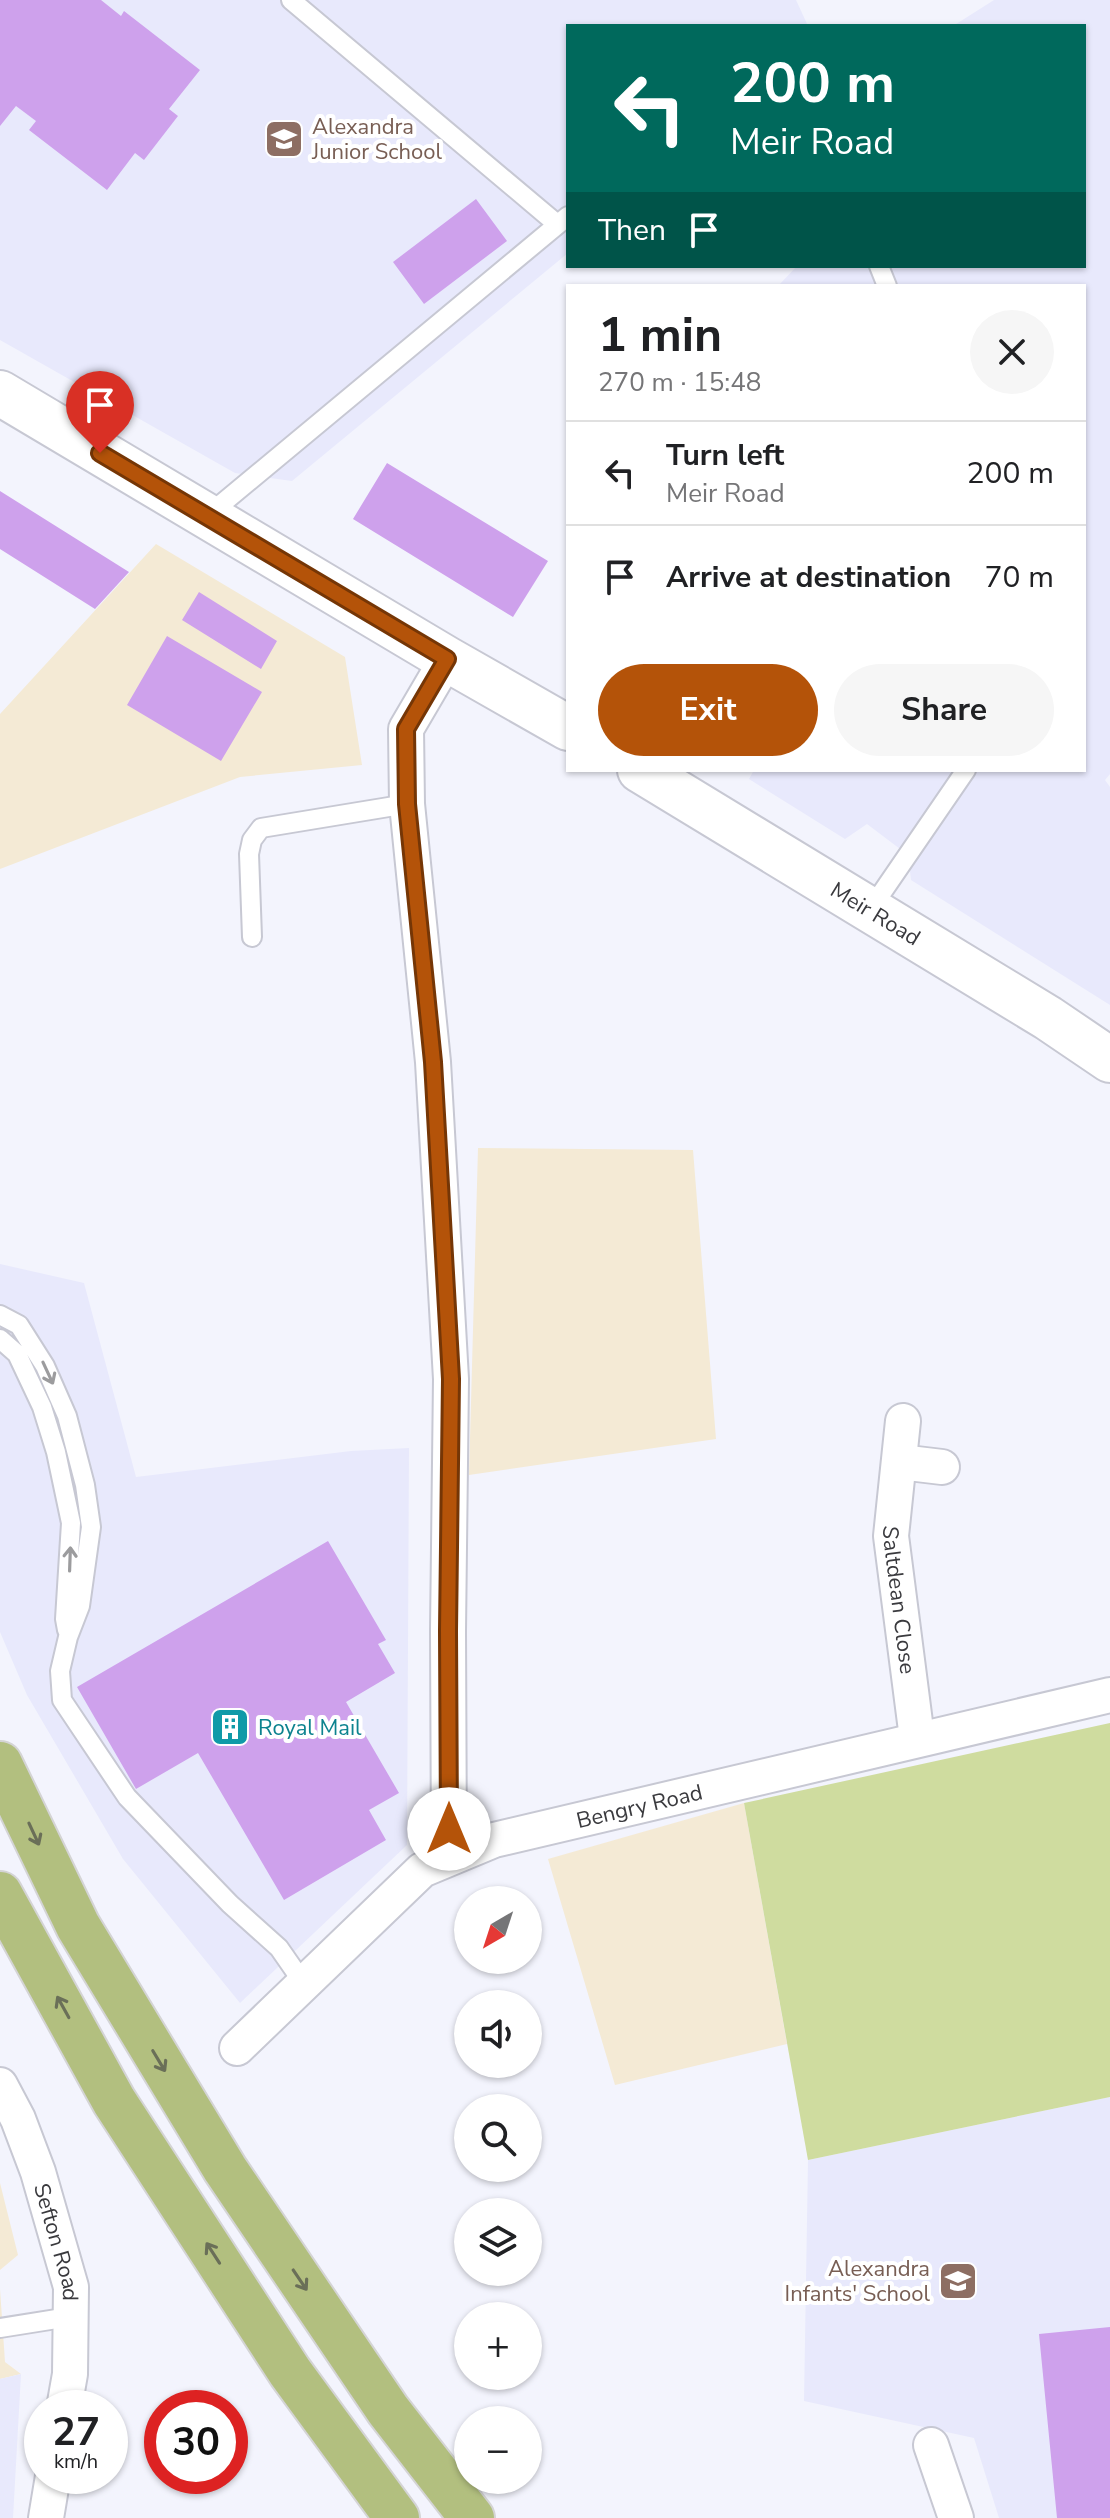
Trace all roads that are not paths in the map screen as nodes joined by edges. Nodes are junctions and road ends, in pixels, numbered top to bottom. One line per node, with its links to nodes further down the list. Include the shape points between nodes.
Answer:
1 (291, 0): 2 (lane)
2 (563, 220): 4 (lane)
3 (0, 393): 4 (street)
4 (207, 516): 5 (street)
5 (447, 659): 6 (street); 9 (street, via 406,729)
6 (566, 727)
7 (643, 772): 10 (street, Meir Road)
8 (965, 772): 10 (lane)
9 (407, 804): 11 (lane, via 261,828 249,854); 22 (street, via 433,1062 451,1379)
10 (870, 910): 12 (street, Meir Road)
11 (252, 937)
12 (1110, 1060)
13 (0, 1315): 18 (lane, one-way to 18, via 19,1325 45,1366 67,1416 85,1485 91,1527 80,1606)
14 (0, 1339): 18 (lane, one-way to 14, via 71,1523 56,1452 17,1354)
15 (903, 1421): 16 (street, Saltdean Close)
16 (900, 1462): 17 (street); 20 (street, Saltdean Close, via 891,1536)
17 (942, 1467)
18 (68, 1637): 24 (lane, via 60,1671 62,1700 127,1797 279,1948)
19 (1110, 1695): 20 (street, Bengry Road)
20 (917, 1738): 22 (street, Bengry Road, via 494,1840)
21 (0, 1764): 36 (highway, one-way to 36, via 78,1926 225,2169 388,2410)
22 (449, 1857): 24 (street, Bengry Road, via 422,1870)
23 (0, 1894): 29 (highway, one-way to 23, via 114,2101)
24 (304, 1984): 25 (street, Bengry Road)
25 (237, 2048)
26 (0, 2085): 27 (street, Sefton Road, via 38,2172 71,2287)
27 (69, 2317): 28 (lane); 30 (street, Sefton Road)
28 (0, 2328)
29 (271, 2342): 34 (highway); 35 (highway)
30 (67, 2390)
31 (931, 2445): 37 (street)
32 (50, 2494): 33 (street)
33 (46, 2518)
34 (379, 2518)
35 (397, 2518)
36 (472, 2518)
37 (956, 2518)

